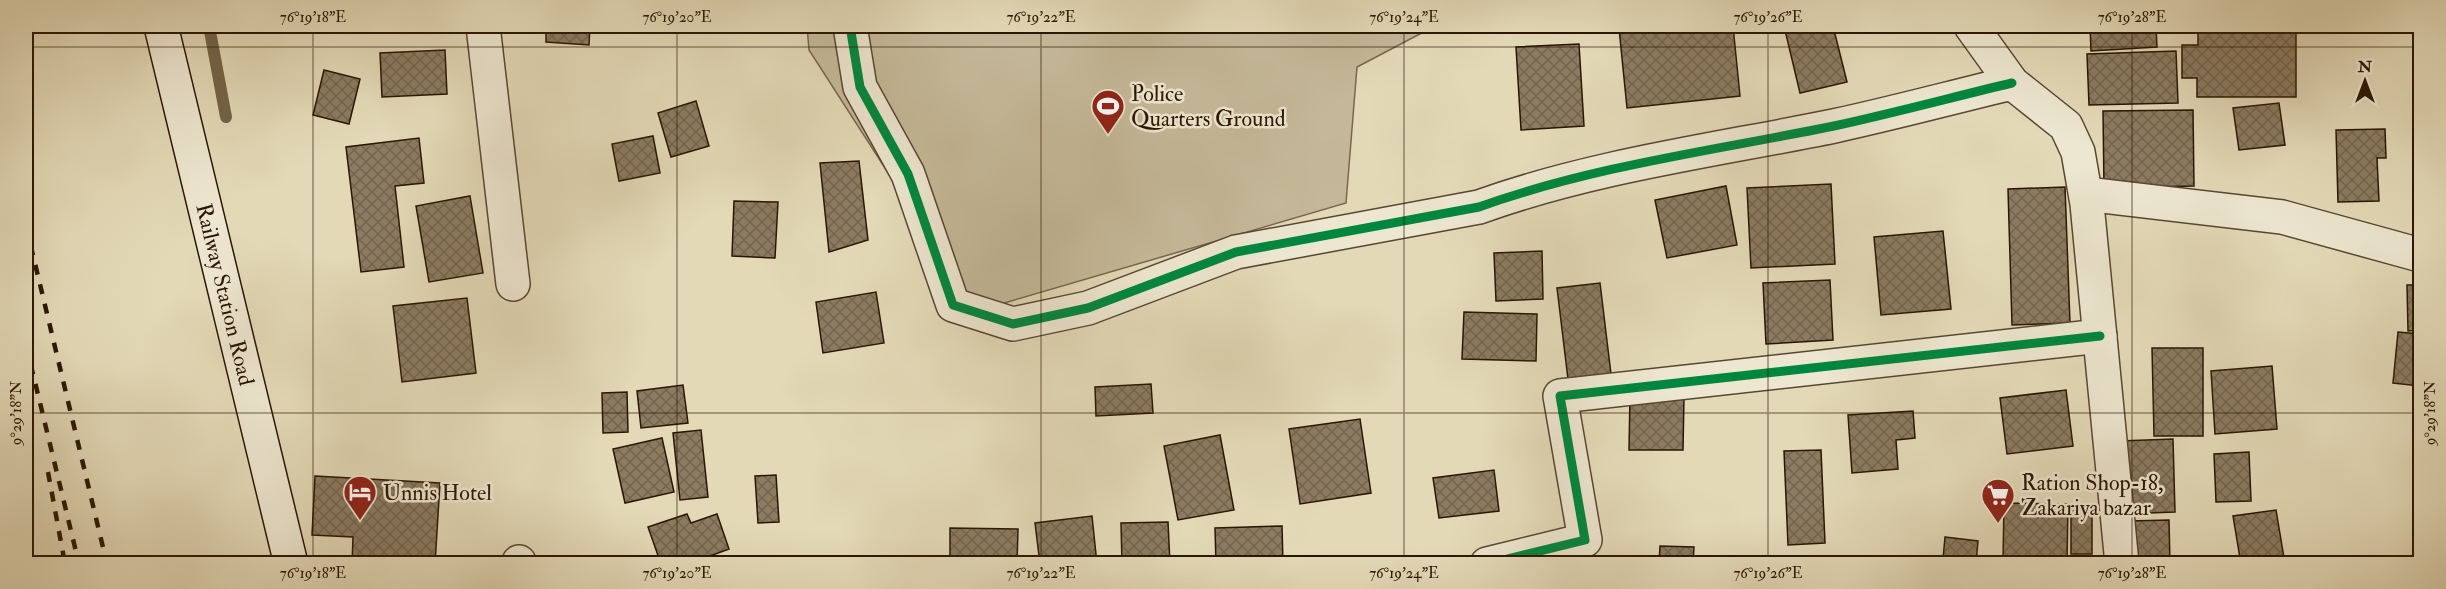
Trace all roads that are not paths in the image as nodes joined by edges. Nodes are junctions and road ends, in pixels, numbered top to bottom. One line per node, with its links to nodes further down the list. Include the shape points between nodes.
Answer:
1 (161, 26): 10 (street, Railway Station Road)
2 (483, 26): 8 (street)
3 (850, 26): 5 (street, via 860,87 908,174 953,304 1012,324 1088,308 1236,252 1479,207 1642,163 1837,125)
4 (1971, 26): 5 (street)
5 (2012, 83): 6 (street, via 2066,126 2078,152)
6 (2085, 194): 7 (street, via 2282,218); 9 (street)
7 (2421, 255)
8 (513, 284)
9 (2100, 336): 11 (street, via 1560,396 1585,540); 12 (street)
10 (291, 564)
11 (1487, 564)
12 (2122, 564)

